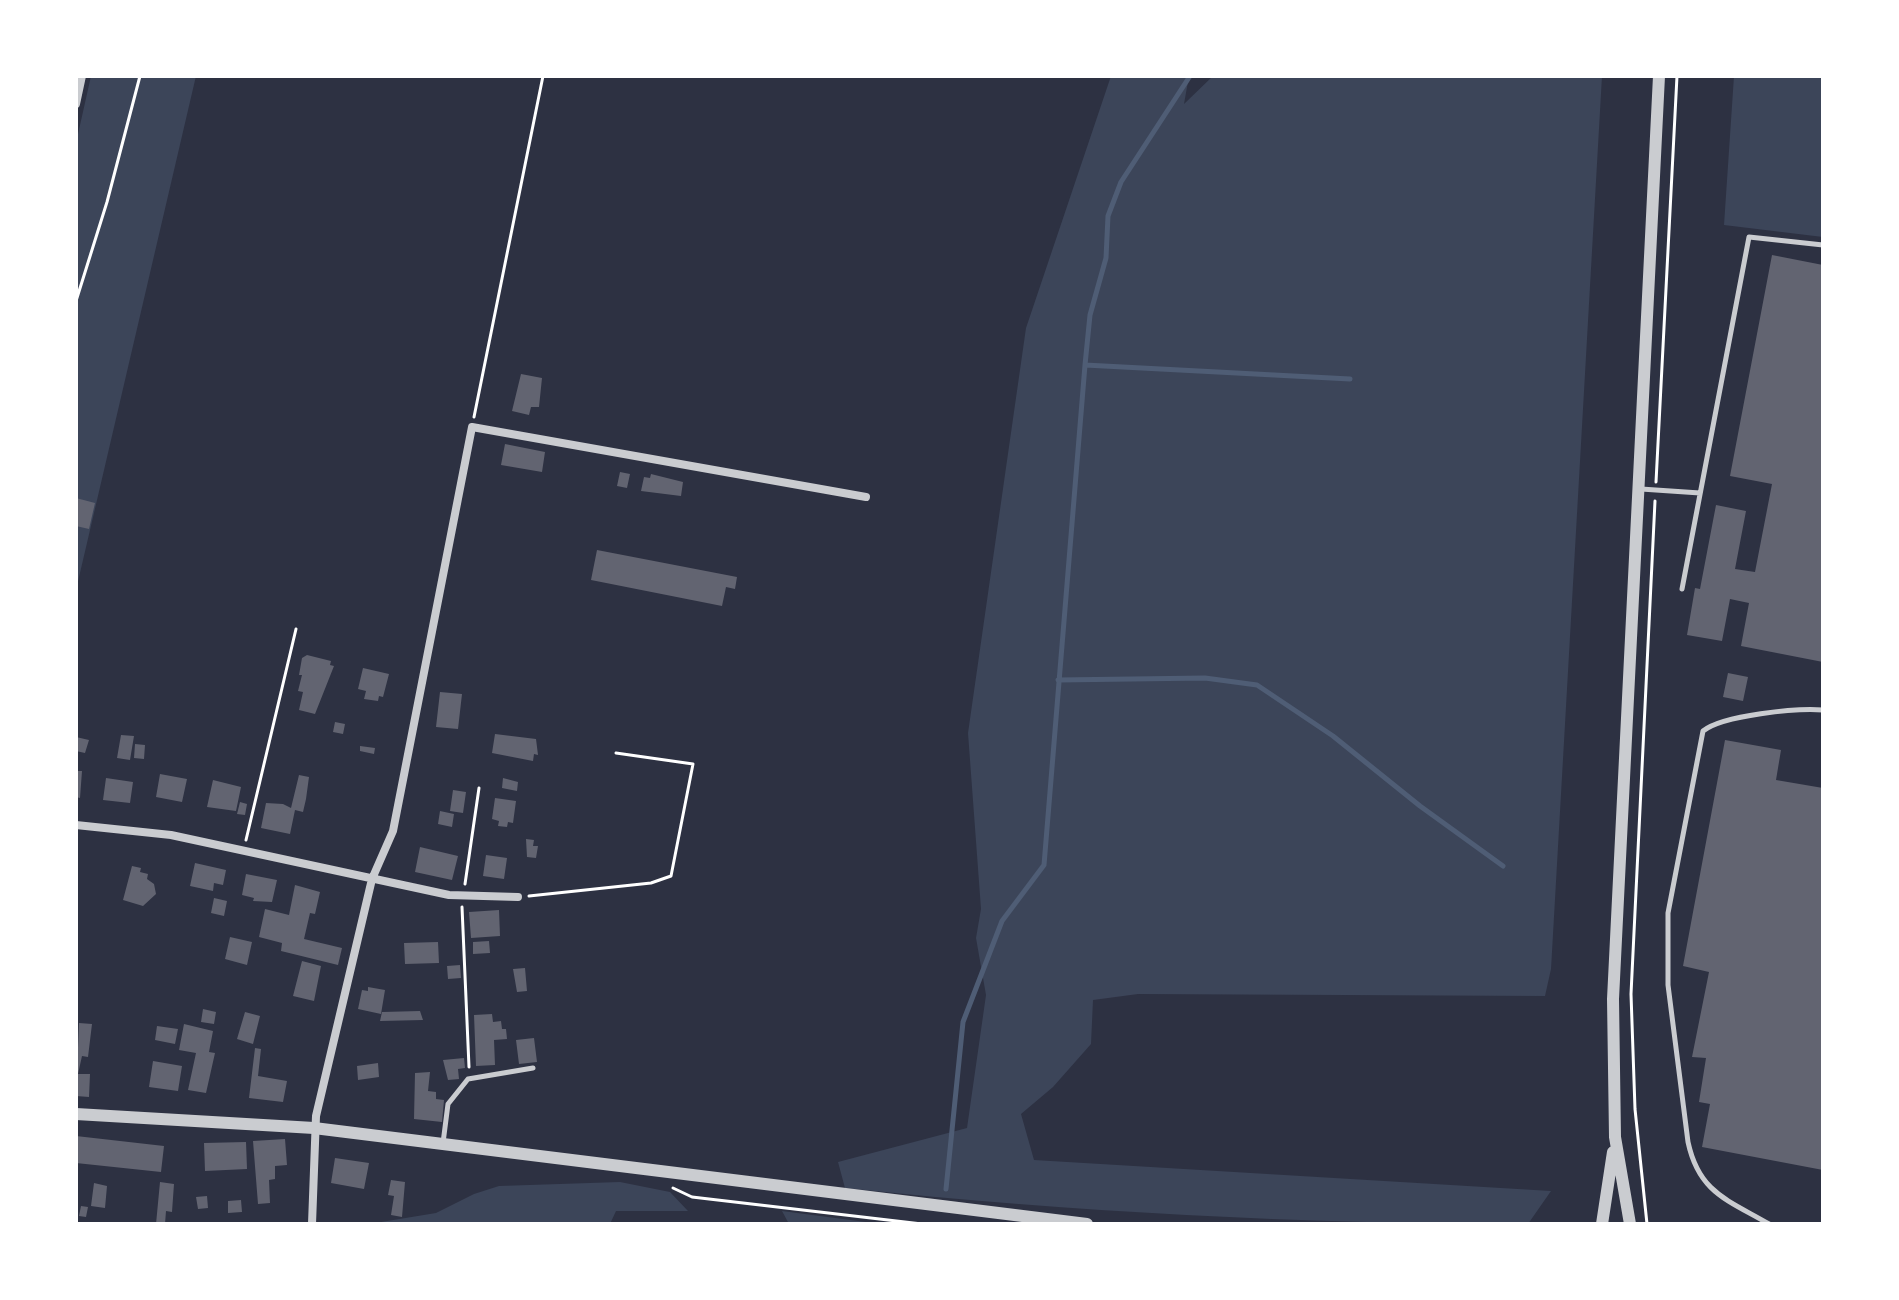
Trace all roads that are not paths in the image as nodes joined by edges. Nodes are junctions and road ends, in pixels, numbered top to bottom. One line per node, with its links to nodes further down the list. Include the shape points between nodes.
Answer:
1 (82, 76): 3 (street)
2 (1659, 76): 5 (street)
3 (76, 104)
4 (1823, 245): 6 (lane, via 1749,237)
5 (1637, 489): 6 (lane); 16 (street, via 1614,935)
6 (1700, 493): 8 (lane)
7 (866, 497): 11 (street, via 472,427 393,831)
8 (1682, 589)
9 (1823, 710): 22 (lane, via 1716,723 1703,731 1669,902 1668,985 1694,1167 1706,1187)
10 (76, 825): 11 (street, via 171,835)
11 (372, 879): 12 (street, via 463,896); 15 (street)
12 (518, 897)
13 (533, 1068): 17 (lane, via 468,1079 448,1104)
14 (76, 1114): 15 (street)
15 (314, 1128): 17 (street); 18 (street)
16 (1615, 1137): 20 (street); 21 (street)
17 (443, 1143): 19 (street)
18 (312, 1224)
19 (1087, 1224)
20 (1602, 1224)
21 (1630, 1224)
22 (1769, 1224)

